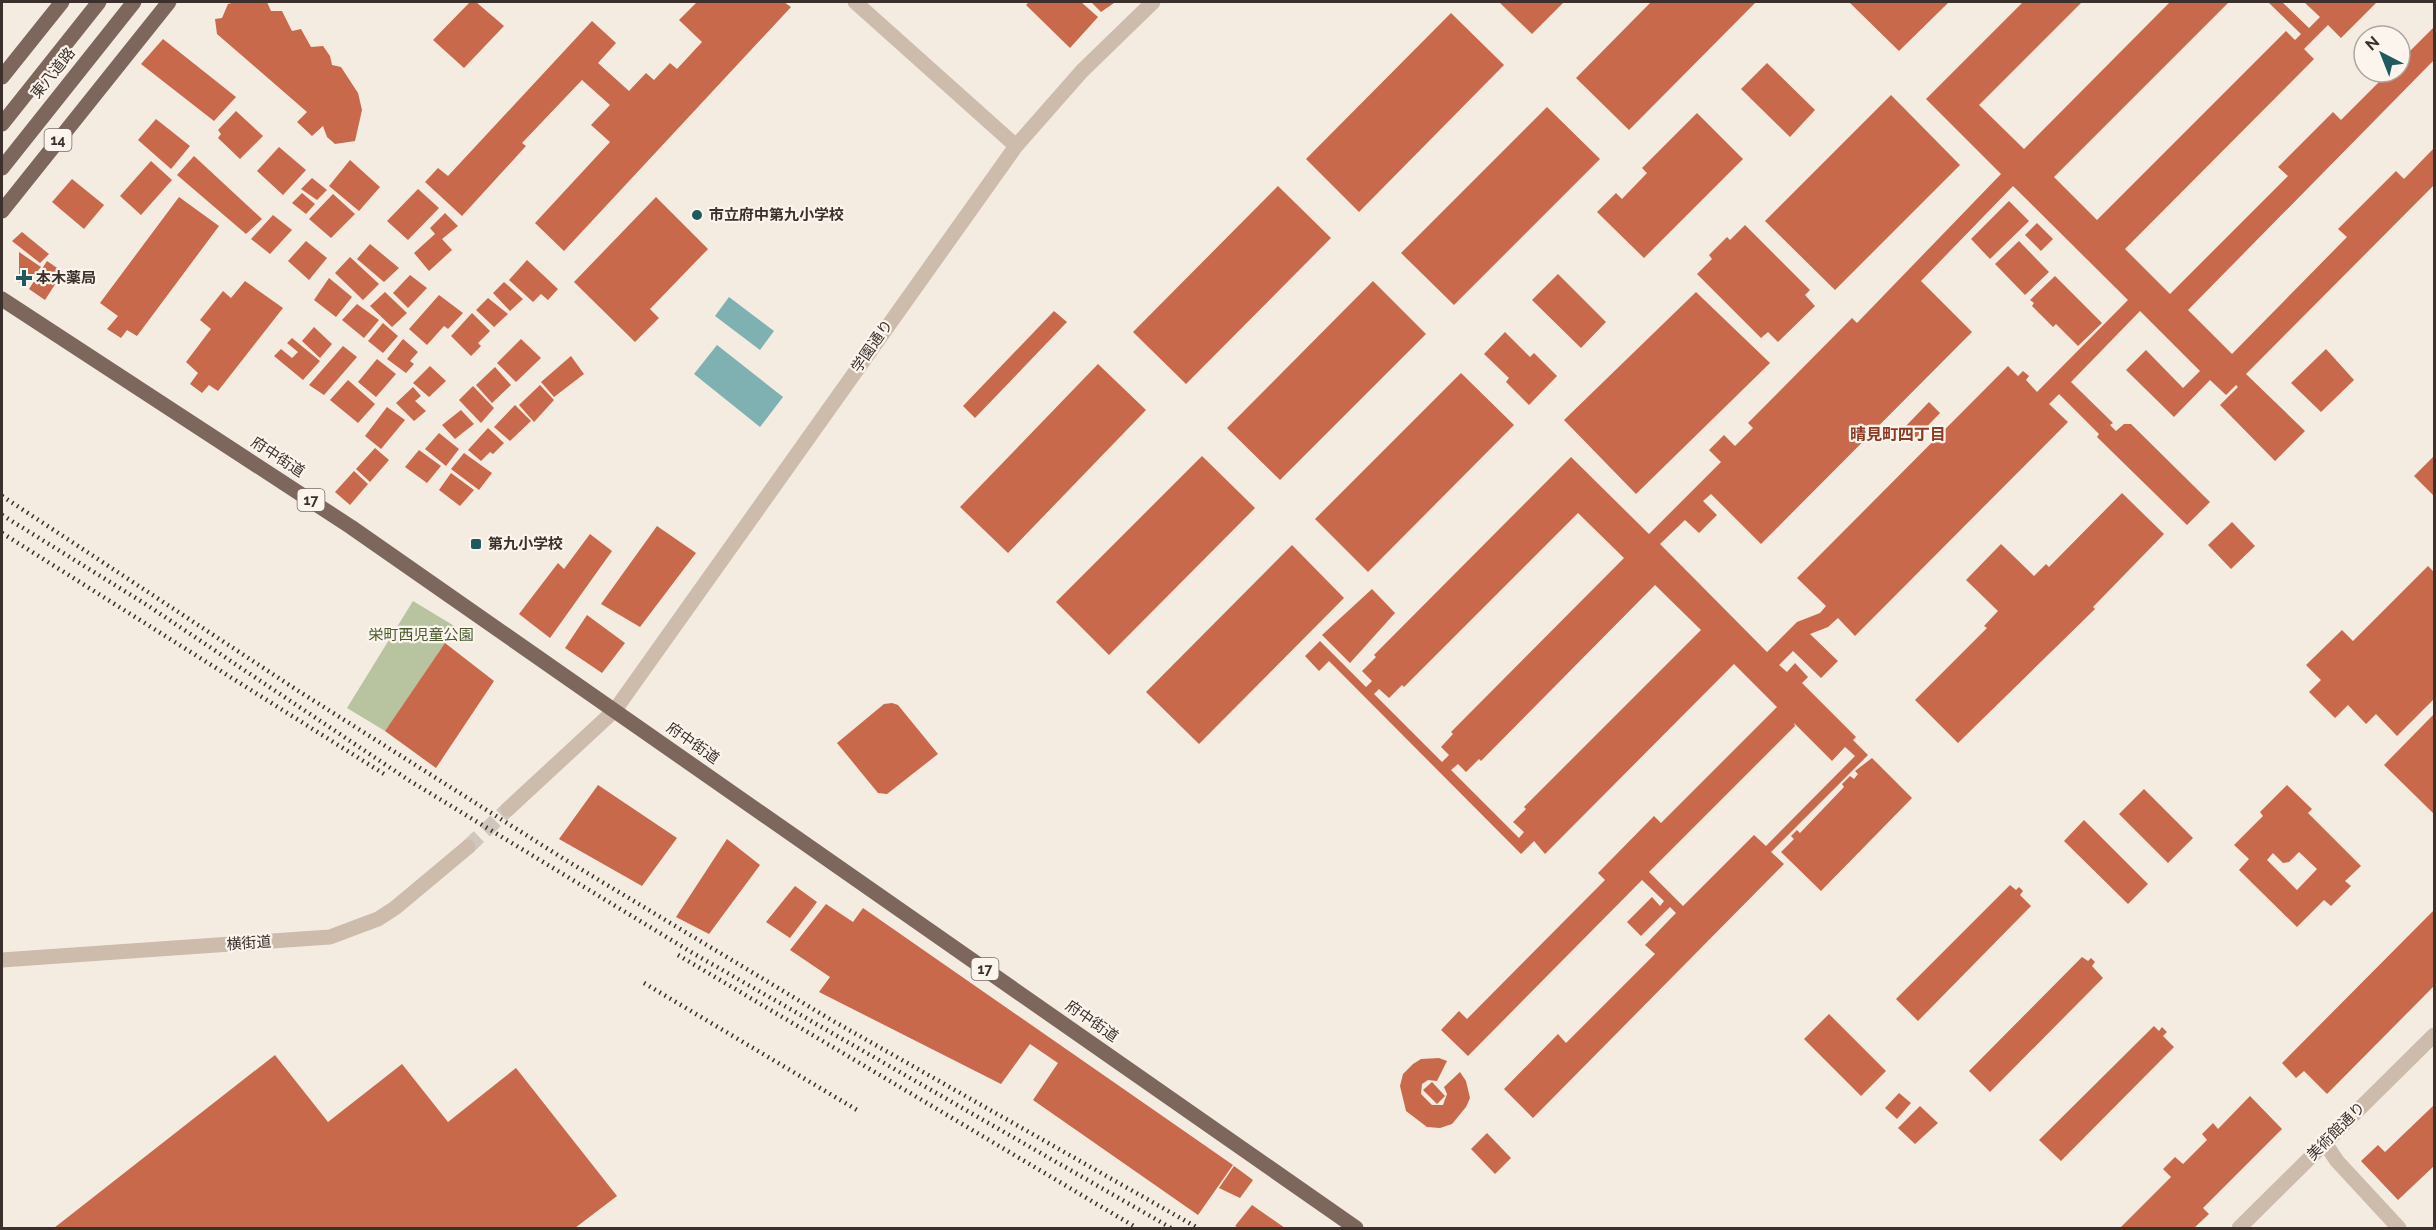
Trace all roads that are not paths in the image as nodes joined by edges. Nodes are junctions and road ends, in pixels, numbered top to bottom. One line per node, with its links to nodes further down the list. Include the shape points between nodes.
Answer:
1 (62, 2): 7 (main road)
2 (99, 2): 8 (main road, 東八道路)
3 (134, 2): 10 (main road, 東八道路 / 14)
4 (169, 2): 11 (main road, 14)
5 (855, 2): 9 (street)
6 (1153, 2): 9 (street, 学園通り, via 1082,71)
7 (2, 77)
8 (2, 124)
9 (1016, 146): 13 (street, 学園通り)
10 (2, 168)
11 (2, 211)
12 (2, 299): 13 (main road, 府中街道 / 17, via 351,527)
13 (615, 710): 14 (street); 19 (main road, 府中街道 / 17)
14 (508, 809)
15 (468, 847): 16 (street, 横街道, via 395,908 330,937)
16 (2, 960)
17 (2434, 1035): 18 (street, 美術館通り)
18 (2325, 1143): 20 (street, 美術館通り); 21 (street)
19 (1356, 1228)
20 (2239, 1228)
21 (2399, 1228)

